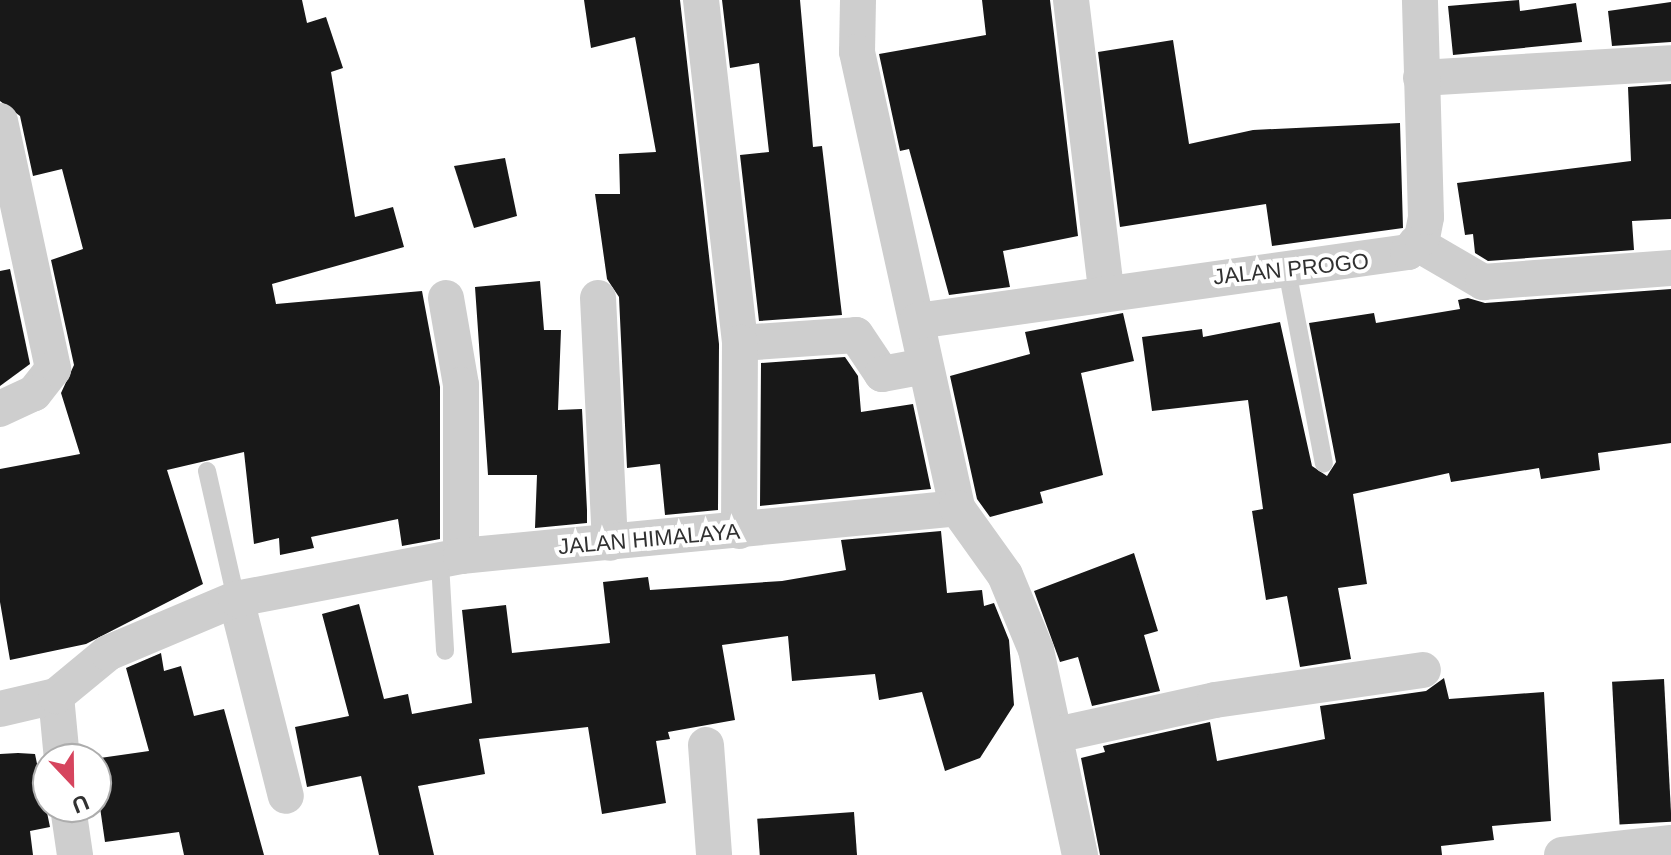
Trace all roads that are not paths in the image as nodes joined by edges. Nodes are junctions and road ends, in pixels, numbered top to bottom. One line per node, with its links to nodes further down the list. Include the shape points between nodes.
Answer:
1 (701, 0): 15 (street)
2 (858, 0): 14 (street, via 857,52)
3 (1071, 0): 11 (street)
4 (1420, 0): 6 (street)
5 (1671, 63): 6 (street)
6 (1421, 78): 8 (street, via 1426,217)
7 (0, 121): 17 (street, via 53,369 34,393)
8 (1416, 243): 9 (street, via 1483,282); 10 (street, JALAN PROGO, via 1397,257)
9 (1671, 268)
10 (1287, 270): 11 (street, JALAN PROGO); 18 (lane)
11 (1106, 289): 14 (street, JALAN PROGO)
12 (446, 298): 23 (street, via 461,385)
13 (598, 298): 22 (street)
14 (917, 321): 16 (street)
15 (740, 343): 16 (street, via 856,335 882,374); 21 (street)
16 (925, 366): 20 (street)
17 (0, 409)
18 (1324, 464)
19 (207, 471): 24 (lane)
20 (957, 508): 21 (street, JALAN HIMALAYA); 29 (street, via 1005,575 1036,650)
21 (739, 531): 22 (street, JALAN HIMALAYA)
22 (610, 543): 23 (street, JALAN HIMALAYA)
23 (450, 559): 24 (street, JALAN HIMALAYA); 25 (lane)
24 (236, 599): 27 (street, JALAN HIMALAYA, via 108,653); 32 (street)
25 (445, 651)
26 (1423, 670): 29 (street, via 1215,700)
27 (56, 696): 28 (street, JALAN HIMALAYA); 30 (street)
28 (0, 709)
29 (1056, 735): 37 (street)
30 (60, 743)
31 (706, 745): 36 (street)
32 (286, 796)
33 (70, 823): 35 (street)
34 (1671, 843): 38 (street)
35 (75, 855)
36 (714, 855)
37 (1080, 855)
38 (1562, 855)

